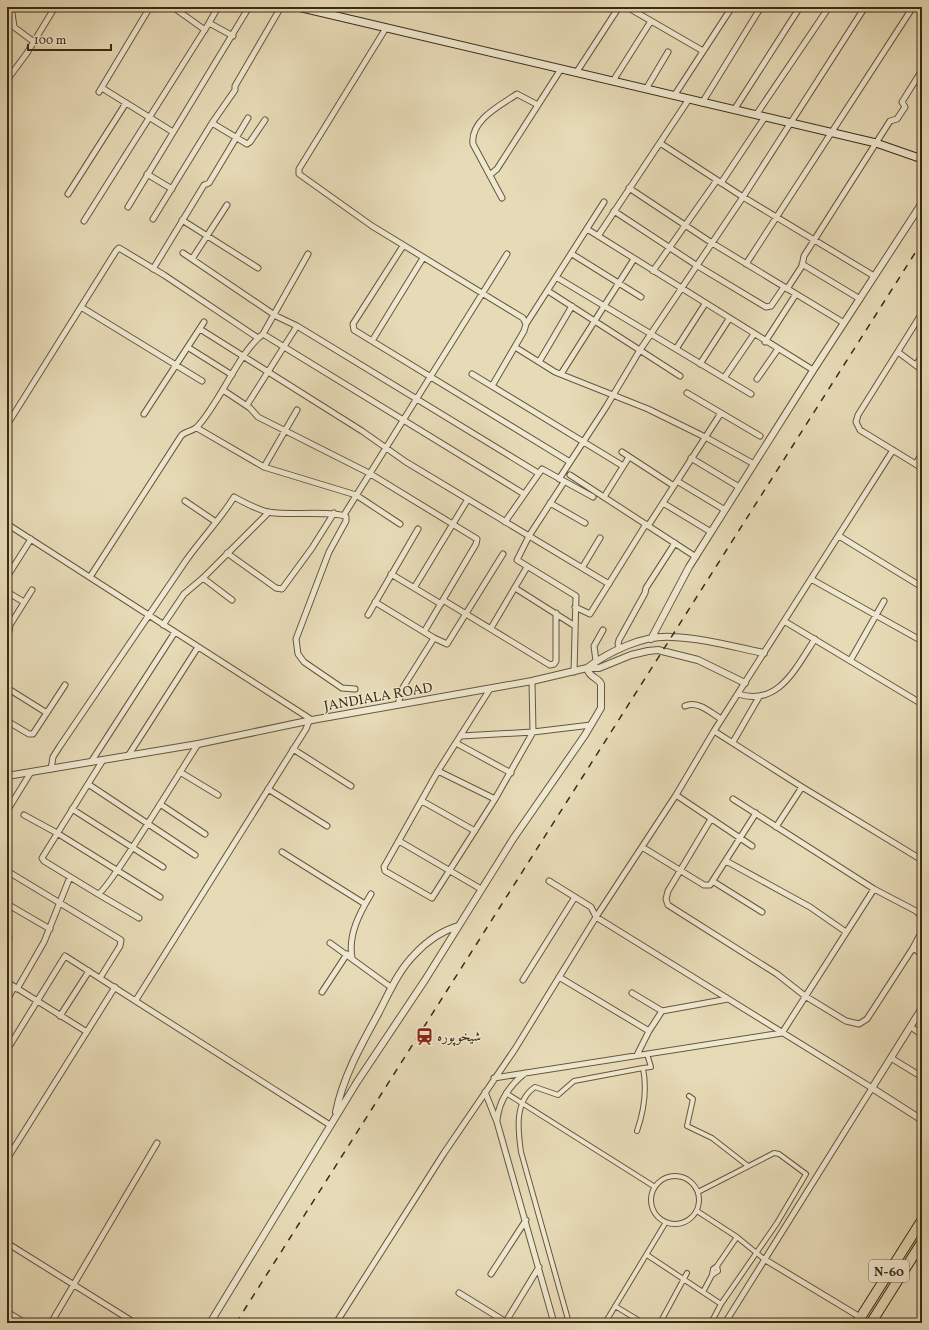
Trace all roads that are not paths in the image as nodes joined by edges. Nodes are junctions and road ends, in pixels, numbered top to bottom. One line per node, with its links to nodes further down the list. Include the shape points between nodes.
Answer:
1 (55, 7): 23 (street)
2 (150, 7): 35 (street, via 101,90)
3 (176, 7): 21 (street)
4 (218, 7): 19 (street)
5 (249, 7): 22 (street)
6 (281, 7): 44 (street, via 235,90)
7 (298, 7): 20 (main road)
8 (619, 7): 28 (street)
9 (627, 7): 18 (street)
10 (732, 7): 24 (street)
11 (761, 7): 34 (street)
12 (800, 7): 37 (street)
13 (829, 7): 38 (street)
14 (865, 7): 43 (street)
15 (913, 7): 17 (street); 46 (street)
16 (7, 9): 23 (street, via 12,13 14,27)
17 (922, 12)
18 (651, 21): 24 (street); 30 (street)
19 (210, 23): 21 (street); 22 (street)
20 (386, 28): 26 (main road); 74 (street, via 298,172 301,177)
21 (205, 30): 40 (street)
22 (233, 36): 45 (street)
23 (34, 42): 29 (street)
24 (703, 51): 32 (street)
25 (668, 52): 31 (street)
26 (561, 69): 28 (main road); 36 (street)
27 (922, 70): 49 (street, via 902,102 905,107 899,117 890,121)
28 (576, 73): 30 (main road)
29 (7, 80)
30 (613, 81): 31 (main road)
31 (646, 89): 32 (main road)
32 (674, 96): 33 (main road)
33 (689, 99): 34 (main road); 48 (street)
34 (702, 102): 37 (main road)
35 (126, 103): 40 (street); 56 (street)
36 (538, 105): 52 (street, via 497,169); 52 (street, via 517,94 486,115 472,139)
37 (734, 110): 38 (main road)
38 (756, 115): 39 (main road)
39 (765, 117): 43 (main road); 53 (street)
40 (149, 118): 45 (street); 67 (street)
41 (248, 118): 47 (street)
42 (265, 120): 47 (street, via 249,143)
43 (790, 123): 46 (main road); 57 (street)
44 (212, 124): 47 (street); 55 (street)
45 (173, 132): 51 (street)
46 (832, 133): 49 (main road); 64 (street)
47 (235, 138): 66 (street, via 209,183 204,185)
48 (660, 143): 53 (street); 54 (street)
49 (876, 144): 50 (main road); 72 (street)
50 (922, 159)
51 (148, 174): 55 (street); 62 (street)
52 (490, 174): 58 (street)
53 (719, 182): 57 (street); 68 (street)
54 (629, 188): 63 (street); 68 (street)
55 (172, 189): 65 (street)
56 (68, 194)
57 (743, 197): 64 (street); 73 (street)
58 (502, 198)
59 (604, 202): 69 (street)
60 (922, 203): 89 (street)
61 (227, 205): 70 (street)
62 (128, 207)
63 (614, 211): 71 (street); 75 (street)
64 (776, 216): 72 (street); 83 (street)
65 (153, 219)
66 (182, 220): 70 (street); 87 (street)
67 (84, 221)
68 (686, 225): 73 (street); 75 (street)
69 (587, 229): 71 (street); 79 (street)
70 (207, 236): 81 (street); 86 (street)
71 (598, 236): 82 (street)
72 (814, 240): 84 (street); 89 (street)
73 (712, 243): 83 (street); 85 (street)
74 (403, 246): 80 (street); 116 (street, via 353,324 354,330)
75 (669, 248): 85 (street); 88 (street)
76 (183, 253): 81 (street)
77 (308, 254): 104 (street)
78 (507, 254): 95 (street)
79 (572, 254): 90 (street); 91 (street)
80 (423, 258): 95 (street); 116 (street)
81 (192, 259): 104 (street)
82 (634, 259): 88 (street); 91 (street)
83 (746, 264): 93 (street)
84 (802, 264): 93 (street); 98 (street)
85 (696, 265): 92 (street); 93 (street, via 766,307 771,306)
86 (258, 268)
87 (153, 269): 102 (street, via 118,248); 115 (street)
88 (654, 271): 92 (street)
89 (874, 276): 98 (street)
90 (556, 277): 94 (street); 101 (street)
91 (619, 283): 97 (street); 101 (street)
92 (681, 288): 99 (street); 113 (street)
93 (786, 288): 96 (street)
94 (548, 291): 100 (street); 109 (street)
95 (482, 293): 109 (street, via 521,316); 137 (street)
96 (796, 294): 108 (street); 117 (street)
97 (641, 297)
98 (860, 299): 108 (street)
99 (705, 304): 105 (street); 121 (street)
100 (572, 306): 107 (street); 127 (street)
101 (604, 306): 107 (street); 113 (street)
102 (81, 307): 130 (street); 153 (street)
103 (922, 313): 124 (street)
104 (273, 314): 110 (street); 112 (street)
105 (729, 319): 114 (street); 128 (street)
106 (204, 322): 111 (street)
107 (595, 322): 123 (street); 135 (street)
108 (844, 323): 131 (street)
109 (526, 324): 119 (street)
110 (297, 326): 118 (street); 147 (street)
111 (200, 328): 120 (street); 126 (street)
112 (263, 334): 115 (street); 118 (street)
113 (651, 334): 121 (street); 123 (street)
114 (754, 334): 117 (street); 139 (street)
115 (258, 338): 126 (street)
116 (372, 341): 137 (street)
117 (765, 342): 122 (street)
118 (285, 346): 133 (street); 152 (street)
119 (515, 347): 127 (street); 142 (street)
120 (189, 348): 130 (street); 136 (street)
121 (676, 349): 128 (street)
122 (778, 349): 131 (street); 140 (street)
123 (640, 350): 138 (street); 146 (street)
124 (898, 352): 129 (street); 160 (street, via 856,422 860,430)
125 (922, 356): 129 (street)
126 (244, 357): 133 (street); 136 (street)
127 (539, 362): 135 (street)
128 (700, 364): 139 (street)
129 (916, 365): 132 (street)
130 (176, 367): 141 (street); 151 (street)
131 (813, 370): 166 (street)
132 (922, 370)
133 (268, 372): 148 (street); 159 (street)
134 (472, 374): 142 (street)
135 (561, 374): 146 (street)
136 (232, 375): 143 (street)
137 (430, 376): 147 (street); 165 (street)
138 (680, 376)
139 (724, 378): 145 (street)
140 (757, 379)
141 (202, 381)
142 (492, 386): 158 (street)
143 (223, 390): 148 (street); 154 (street)
144 (687, 393): 150 (street)
145 (752, 394)
146 (613, 396): 157 (street, via 648,409); 158 (street)
147 (416, 399): 152 (street); 172 (street)
148 (247, 406): 155 (street, via 258,416)
149 (297, 410): 155 (street)
150 (721, 413): 156 (street); 157 (street)
151 (144, 414)
152 (403, 421): 159 (street); 177 (street)
153 (7, 425)
154 (196, 428): 168 (street); 210 (street, via 181,436)
155 (285, 431): 168 (street); 171 (street)
156 (760, 436)
157 (705, 437): 164 (street); 166 (street)
158 (584, 442): 165 (street); 169 (street)
159 (386, 448): 171 (street); 181 (street)
160 (893, 450): 167 (street); 199 (street)
161 (622, 452): 163 (street)
162 (922, 453): 167 (street)
163 (629, 457): 169 (street); 175 (street)
164 (691, 458): 175 (street); 176 (street)
165 (570, 462): 174 (street)
166 (754, 464): 176 (street)
167 (916, 464): 170 (street)
168 (264, 466): 178 (street)
169 (623, 466): 180 (street)
170 (922, 468)
171 (369, 473): 178 (street); 194 (street)
172 (538, 473): 174 (street, via 543,469); 177 (street)
173 (570, 475): 180 (street)
174 (562, 480): 179 (street); 184 (street)
175 (675, 483): 183 (street); 185 (street)
176 (739, 487): 185 (street)
177 (524, 494): 190 (street)
178 (356, 495): 188 (street); 193 (street)
179 (593, 497)
180 (604, 497): 195 (street)
181 (468, 499): 190 (street); 194 (street)
182 (185, 501): 189 (street)
183 (663, 502): 195 (street); 197 (street)
184 (550, 503): 191 (street); 198 (street)
185 (725, 510): 197 (street)
186 (269, 512): 187 (street, via 312,515); 189 (street, via 234,497); 203 (street)
187 (334, 513): 188 (street); 203 (street, via 282,589 276,588)
188 (344, 515): 254 (street, via 346,521 329,552 296,638 296,646 304,662 342,688)
189 (216, 522): 228 (street, via 184,563)
190 (505, 522): 198 (street)
191 (585, 523)
192 (7, 524): 201 (street)
193 (400, 524)
194 (453, 524): 215 (street); 223 (street, via 477,540)
195 (647, 525): 202 (street); 213 (street)
196 (418, 529): 208 (street)
197 (711, 532): 205 (street)
198 (529, 536): 206 (street, via 517,560); 207 (street)
199 (839, 536): 212 (street); 214 (street)
200 (600, 538): 207 (street)
201 (31, 539): 209 (street); 210 (street)
202 (675, 543): 205 (street); 243 (street, via 646,588 619,640)
203 (227, 553): 211 (street)
204 (503, 554): 226 (street)
205 (696, 557): 238 (street)
206 (527, 567): 216 (street); 224 (street, via 575,595)
207 (582, 568): 213 (street)
208 (391, 574): 215 (street); 222 (street)
209 (7, 577)
210 (90, 577): 228 (street)
211 (203, 578): 219 (street); 231 (street, via 181,597)
212 (811, 579): 229 (street); 230 (street)
213 (609, 584): 224 (street, via 589,614)
214 (922, 587)
215 (414, 588): 223 (street)
216 (515, 588): 225 (street); 233 (street)
217 (32, 590): 221 (street)
218 (7, 592): 221 (street)
219 (232, 600)
220 (884, 601): 229 (street)
221 (24, 602): 241 (street, via 10,625)
222 (375, 602): 227 (street); 236 (street)
223 (442, 602): 226 (street); 236 (street)
224 (575, 608): 232 (street)
225 (556, 613): 232 (street); 233 (street, via 556,661 552,664 547,664)
226 (467, 614): 233 (street); 237 (street, via 448,644)
227 (368, 615)
228 (150, 616): 231 (street); 275 (street, via 60,746 53,757)
229 (876, 616): 240 (street); 246 (street)
230 (784, 621): 239 (street); 244 (street)
231 (163, 625): 235 (street)
232 (575, 626): 248 (street)
233 (491, 628)
234 (603, 630): 245 (street, via 594,646)
235 (175, 632): 242 (street); 274 (street)
236 (424, 632): 237 (street)
237 (434, 638): 258 (street, via 402,689)
238 (651, 639): 243 (street); 244 (street, via 672,637)
239 (815, 639): 246 (street); 256 (street, via 793,672 775,692)
240 (922, 641)
241 (7, 643)
242 (198, 647): 262 (street); 272 (street)
243 (620, 649): 245 (street)
244 (764, 653): 250 (street)
245 (596, 661): 247 (street)
246 (850, 661): 257 (street)
247 (587, 668): 248 (street, JANDIALA ROAD); 250 (street, JANDIALA ROAD, via 599,668 631,655 658,650 698,660); 264 (street, via 589,674 602,684 601,708)
248 (574, 672): 249 (street, JANDIALA ROAD)
249 (532, 681): 253 (street, JANDIALA ROAD); 266 (street)
250 (745, 684): 255 (street)
251 (65, 685): 260 (street)
252 (7, 688): 260 (street)
253 (490, 689): 258 (street, JANDIALA ROAD); 267 (street)
254 (355, 690)
255 (738, 694): 256 (street); 261 (street)
256 (759, 697): 268 (street)
257 (922, 704)
258 (398, 705): 262 (street, JANDIALA ROAD)
259 (685, 706): 261 (street, via 697,704)
260 (47, 713): 263 (street, via 32,735)
261 (721, 719): 265 (street)
262 (310, 720): 270 (street, JANDIALA ROAD); 271 (street)
263 (7, 721)
264 (591, 725): 266 (street); 319 (street)
265 (714, 731): 268 (street); 285 (street)
266 (533, 732): 267 (street); 279 (street)
267 (461, 736): 269 (street)
268 (733, 742): 283 (street)
269 (456, 743): 276 (street); 279 (street)
270 (198, 744): 272 (street, JANDIALA ROAD); 278 (street)
271 (293, 749): 282 (street); 284 (street)
272 (128, 756): 273 (street, JANDIALA ROAD)
273 (103, 760): 274 (street, JANDIALA ROAD); 281 (street)
274 (92, 762): 275 (street, JANDIALA ROAD)
275 (51, 769): 277 (street, JANDIALA ROAD)
276 (438, 771): 287 (street); 289 (street)
277 (31, 772): 280 (street, JANDIALA ROAD); 292 (street)
278 (180, 772): 286 (street); 290 (street)
279 (511, 773): 287 (street)
280 (7, 776)
281 (88, 784): 291 (street); 296 (street)
282 (351, 786)
283 (802, 787): 298 (street); 309 (street)
284 (268, 789): 297 (street); 354 (street)
285 (676, 795): 295 (street); 306 (street)
286 (218, 796)
287 (495, 799): 299 (street)
288 (733, 799): 293 (street)
289 (422, 801): 299 (street); 303 (street)
290 (160, 804): 296 (street); 301 (street)
291 (72, 809): 300 (street); 305 (street)
292 (7, 811)
293 (756, 813): 298 (street); 302 (street)
294 (24, 815): 300 (street)
295 (711, 819): 302 (street); 314 (street)
296 (148, 824): 305 (street); 308 (street)
297 (327, 826)
298 (776, 827): 320 (street)
299 (475, 831): 313 (street)
300 (57, 833): 312 (street); 316 (street, via 44,853 43,860)
301 (205, 834)
302 (740, 838): 304 (street); 310 (street)
303 (399, 841): 313 (street); 313 (street, via 383,870 432,898)
304 (752, 846)
305 (132, 847): 311 (street); 312 (street)
306 (642, 847): 314 (street); 329 (street)
307 (282, 852): 327 (street)
308 (195, 855)
309 (922, 860)
310 (726, 861): 318 (street); 335 (street, via 810,907)
311 (163, 867)
312 (117, 870): 321 (street, via 104,890); 323 (street)
313 (450, 870): 319 (street)
314 (681, 870): 318 (street, via 704,885 710,886); 351 (street, via 666,895 670,906 777,974)
315 (7, 871): 325 (street)
316 (70, 877): 321 (street); 325 (street)
317 (549, 881): 324 (street)
318 (714, 882): 328 (street)
319 (481, 889): 332 (street)
320 (874, 889): 330 (street); 335 (street)
321 (98, 894): 331 (street)
322 (371, 894): 327 (street)
323 (160, 897)
324 (575, 897): 329 (street, via 591,907); 344 (street)
325 (60, 903): 333 (street); 343 (street, via 122,941)
326 (7, 904): 333 (street)
327 (365, 904): 340 (street, via 356,921)
328 (762, 912)
329 (596, 917): 342 (street); 352 (street)
330 (922, 917)
331 (139, 918)
332 (458, 926): 348 (street, via 447,929 425,944 400,971); 377 (street)
333 (50, 929): 347 (street)
334 (922, 930): 337 (street)
335 (846, 932): 351 (street)
336 (330, 943): 338 (street)
337 (913, 948): 339 (street); 351 (street, via 863,1023 846,1021)
338 (347, 954): 340 (street); 349 (street)
339 (922, 954)
340 (352, 958): 348 (street)
341 (89, 970): 343 (street); 355 (street, via 64,956); 358 (street)
342 (559, 977): 360 (street); 371 (street)
343 (100, 978): 346 (street)
344 (523, 980)
345 (7, 982): 347 (street)
346 (115, 987): 354 (street); 361 (street)
347 (16, 988): 353 (street); 355 (street)
348 (392, 988): 377 (street, via 355,1058 339,1096)
349 (322, 992)
350 (632, 993): 357 (street)
351 (805, 996): 362 (street)
352 (728, 999): 357 (street); 362 (street)
353 (7, 1000)
354 (136, 1000): 380 (street)
355 (36, 1001): 358 (street); 364 (street)
356 (922, 1008): 359 (street)
357 (662, 1011): 360 (street)
358 (60, 1016): 361 (street)
359 (910, 1027): 363 (street); 367 (street)
360 (649, 1031): 366 (street)
361 (87, 1032): 383 (street)
362 (782, 1033): 365 (street); 372 (street)
363 (922, 1034)
364 (7, 1049)
365 (647, 1054): 366 (street); 368 (street, via 651,1067)
366 (637, 1055): 369 (street)
367 (891, 1058): 370 (street); 372 (street)
368 (643, 1068): 376 (street, via 574,1081 558,1095 535,1087); 381 (street, via 644,1098)
369 (526, 1072): 371 (street); 374 (street)
370 (922, 1077)
371 (494, 1078): 373 (street)
372 (872, 1088): 378 (street); 396 (street)
373 (485, 1092): 379 (street); 415 (street)
374 (506, 1093): 376 (street); 379 (street, via 500,1104)
375 (689, 1096): 384 (street, via 692,1099 687,1126 712,1138)
376 (523, 1103): 385 (street); 417 (street, via 518,1119 521,1152)
377 (334, 1117): 380 (street)
378 (922, 1120)
379 (497, 1122): 388 (street)
380 (330, 1125): 414 (street)
381 (637, 1131)
382 (157, 1143): 402 (street)
383 (7, 1159)
384 (748, 1166): 386 (street); 394 (street, via 776,1153 806,1174)
385 (655, 1187): 386 (street, via 664,1179 680,1176 690,1180); 390 (street, via 652,1197 653,1208)
386 (698, 1192): 387 (street, via 700,1200)
387 (697, 1211): 390 (street, via 685,1222); 391 (street)
388 (526, 1220): 397 (street); 399 (street)
389 (922, 1220): 401 (highway, N-60)
390 (666, 1222): 395 (street)
391 (737, 1237): 394 (street); 404 (street, via 713,1269)
392 (922, 1242): 403 (highway, N-60)
393 (7, 1243): 402 (street)
394 (757, 1252): 396 (street); 406 (street)
395 (646, 1255): 400 (street); 407 (street)
396 (764, 1259): 409 (street); 422 (street)
397 (539, 1267): 410 (street); 416 (street)
398 (687, 1273): 400 (street)
399 (492, 1274)
400 (684, 1279): 404 (street); 420 (street)
401 (884, 1281): 403 (highway); 409 (highway, N-60)
402 (73, 1284): 412 (street); 413 (street)
403 (893, 1287): 423 (highway, N-60)
404 (703, 1292): 406 (street)
405 (459, 1293): 410 (street)
406 (721, 1304): 421 (street)
407 (615, 1306): 418 (street); 419 (street)
408 (7, 1312): 411 (street)
409 (858, 1320)
410 (505, 1322)
411 (25, 1323)
412 (51, 1323)
413 (135, 1323)
414 (210, 1323)
415 (336, 1323)
416 (554, 1323)
417 (569, 1323)
418 (605, 1323)
419 (643, 1323)
420 (660, 1323)
421 (711, 1323)
422 (725, 1323)
423 (871, 1323)

